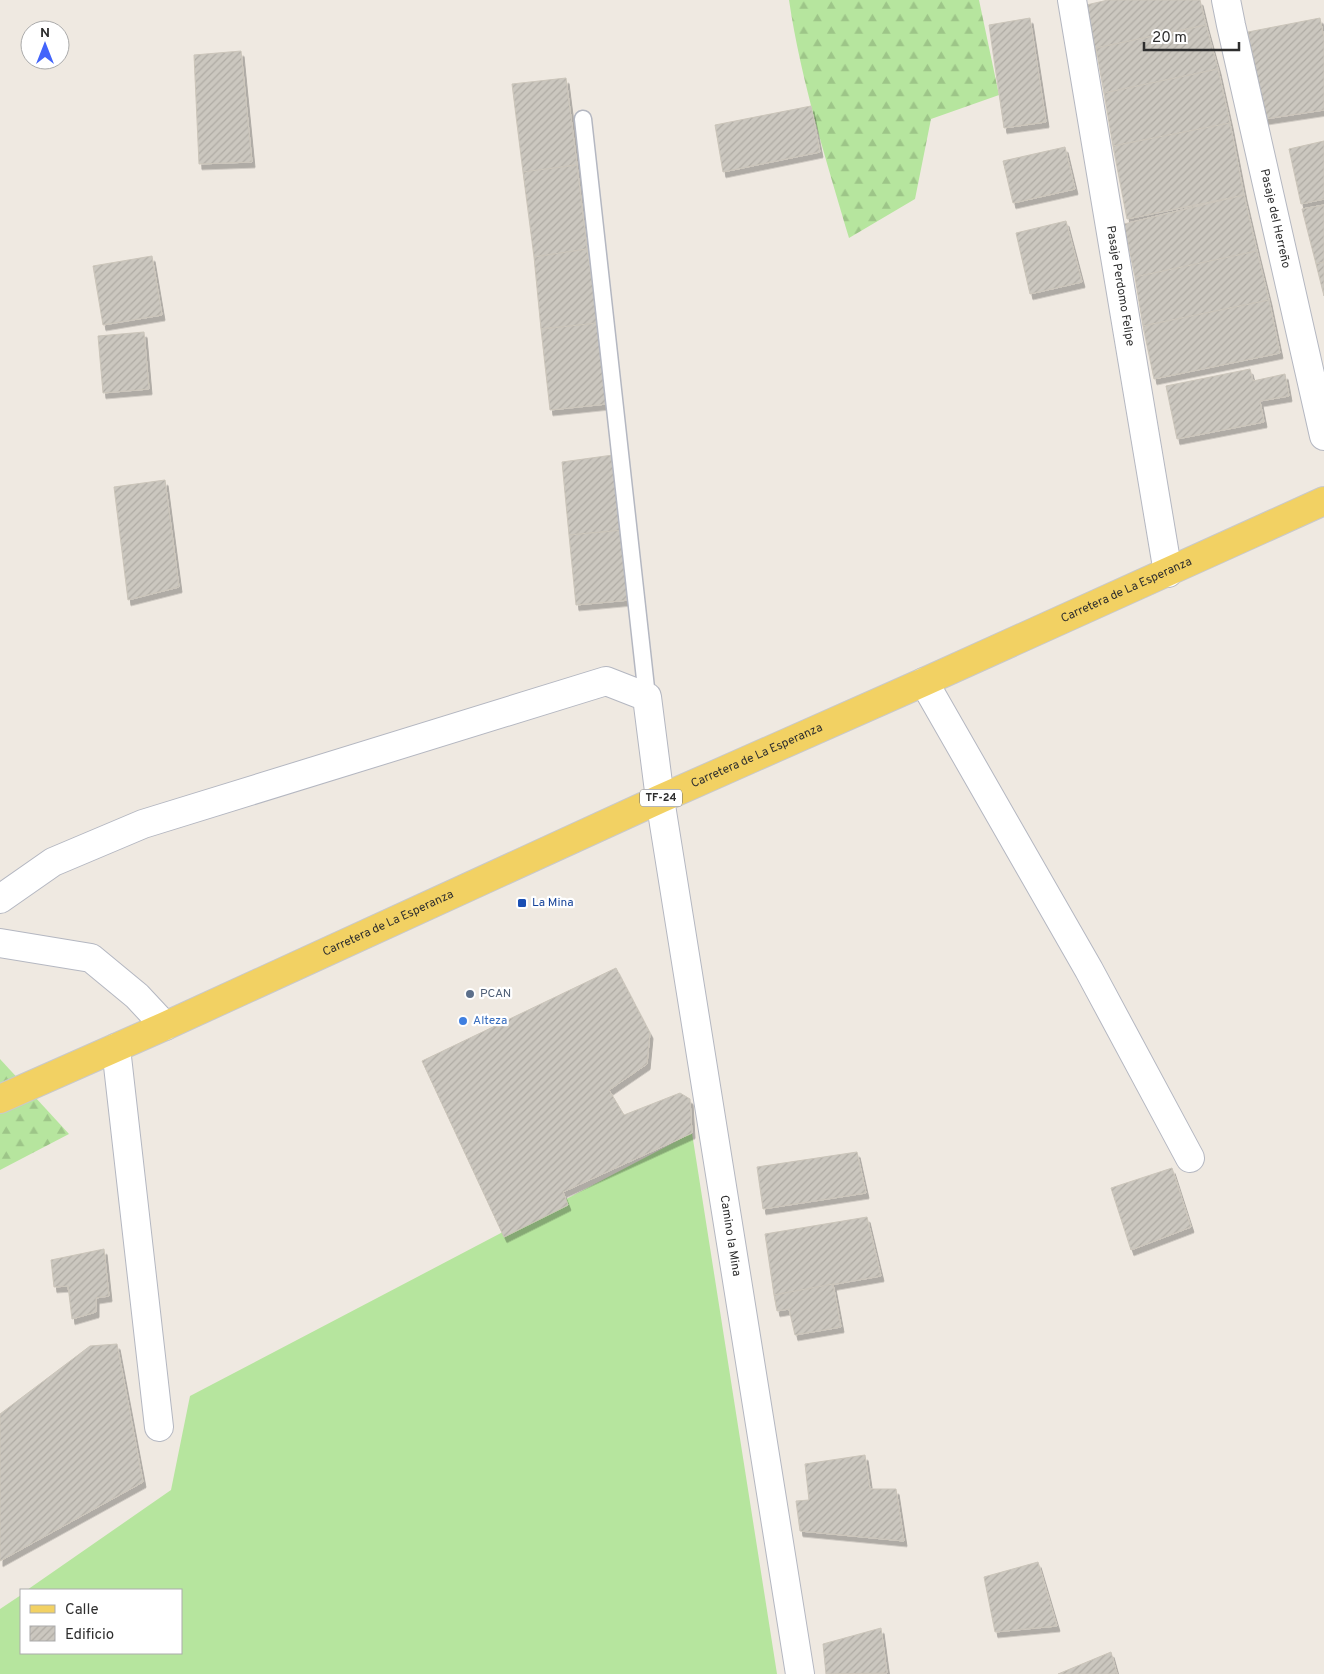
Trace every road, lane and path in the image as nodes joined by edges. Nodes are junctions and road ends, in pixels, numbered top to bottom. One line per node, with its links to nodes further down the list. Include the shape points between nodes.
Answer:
1 (1072, 0): 6 (street, Pasaje Perdomo Felipe)
2 (1226, 0): 4 (street, Pasaje del Herreño)
3 (583, 119): 8 (lane)
4 (1324, 436)
5 (1324, 501): 6 (main road, Carretera de La Esperanza / TF-24)
6 (1168, 572): 7 (main road, Carretera de La Esperanza / TF-24)
7 (924, 682): 9 (main road, Carretera de La Esperanza / TF-24); 15 (street, via 1089,970)
8 (647, 697): 9 (street, Camino la Mina); 10 (street, via 606,681 152,821 54,862)
9 (660, 799): 12 (main road, Carretera de La Esperanza / TF-24); 17 (street, Camino la Mina)
10 (0, 899)
11 (0, 943): 12 (street, via 91,958 137,996)
12 (165, 1026): 13 (main road, Carretera de La Esperanza / TF-24)
13 (116, 1048): 14 (main road, Carretera de La Esperanza / TF-24); 16 (street)
14 (0, 1099)
15 (1190, 1158)
16 (159, 1428)
17 (800, 1674)

